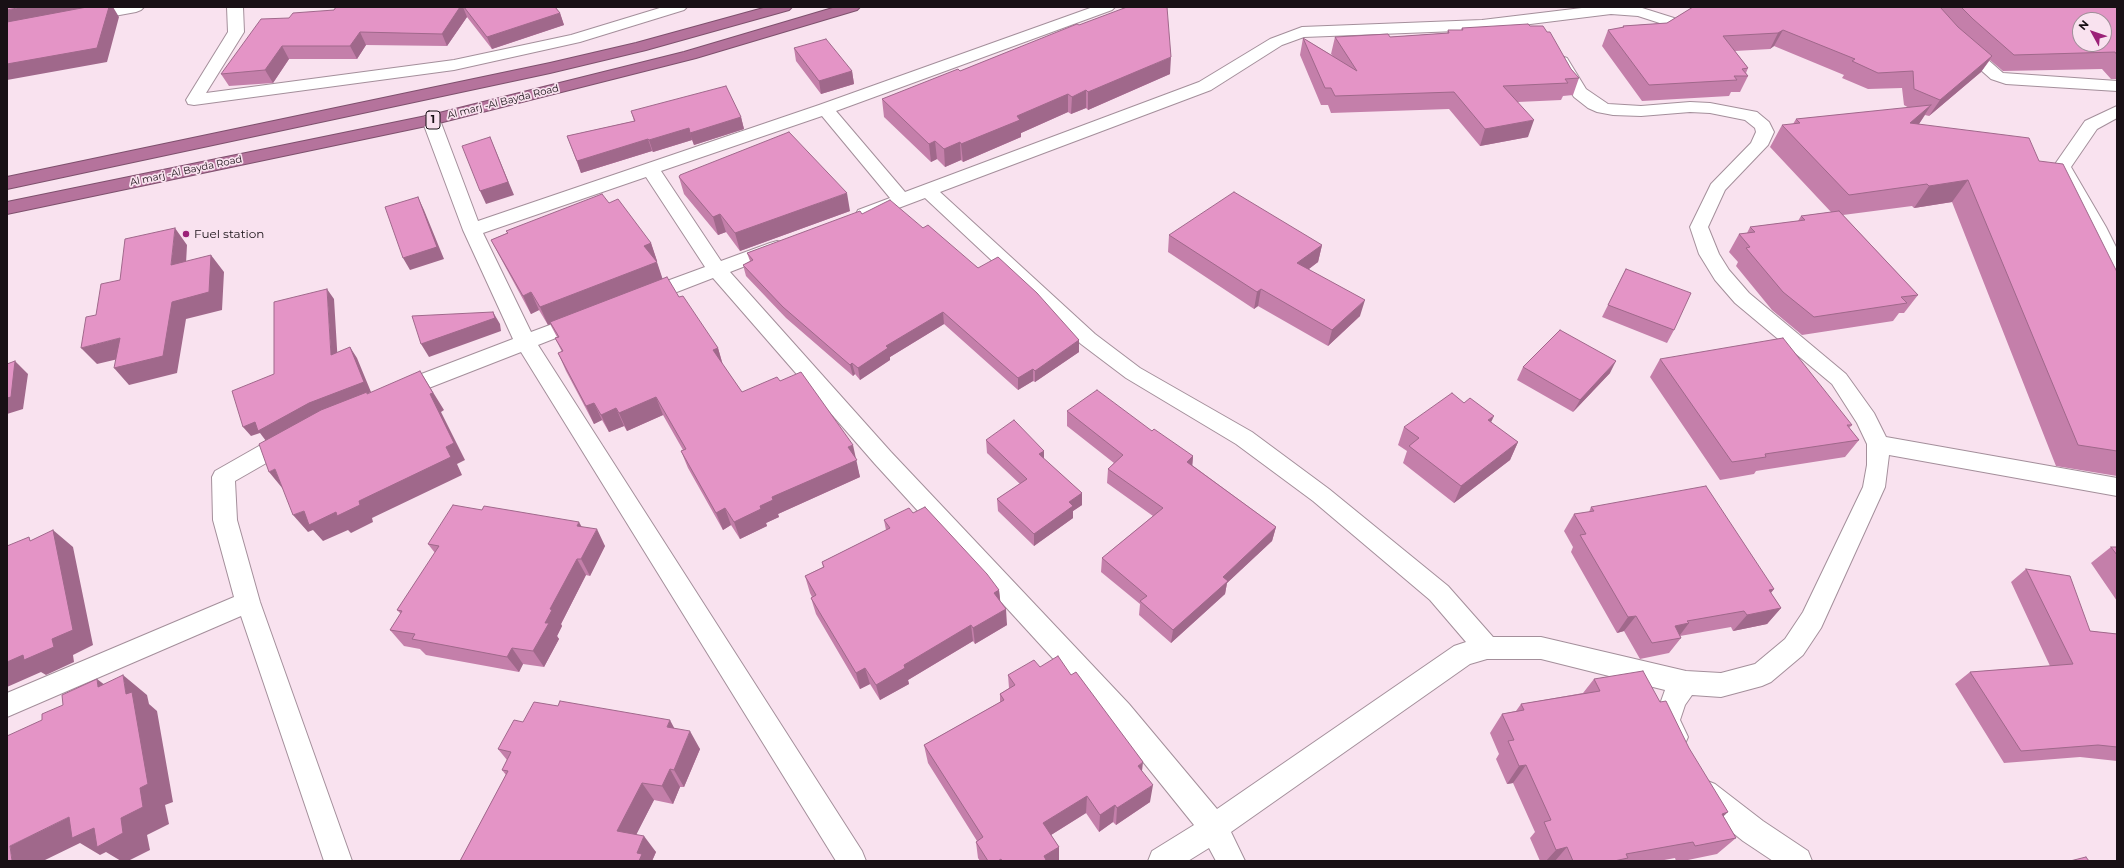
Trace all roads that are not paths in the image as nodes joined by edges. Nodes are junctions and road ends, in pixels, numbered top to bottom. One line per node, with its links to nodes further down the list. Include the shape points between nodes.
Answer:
1 (136, 7): 9 (street)
2 (235, 7): 3 (street, via 236,32 194,100 454,65 574,39)
3 (679, 7)
4 (784, 7): 17 (highway, Al marj -Al Bayda Road / 1, via 640,47 550,68)
5 (852, 7): 15 (highway, Al marj -Al Bayda Road / 1, via 690,55)
6 (1107, 7): 13 (street)
7 (1503, 7): 10 (street)
8 (1925, 7): 12 (street, via 1955,39 1997,76 2006,79)
9 (75, 18)
10 (1524, 21): 11 (street, via 1611,10 1639,12); 18 (street, via 1475,26 1302,32 1276,42 1205,86); 33 (street, via 1550,41 1574,85 1594,104 1626,111 1710,108 1752,116 1763,126 1765,132 1759,144 1717,188 1699,227 1709,254 1722,275 1742,298 1839,379 1866,418)
11 (1670, 21)
12 (2117, 86)
13 (825, 109): 16 (street); 19 (street)
14 (2117, 111): 22 (street, via 2091,125 2062,167)
15 (431, 120): 20 (highway, Al marj -Al Bayda Road / 1); 24 (street)
16 (650, 169): 24 (street); 26 (street)
17 (7, 183)
18 (928, 191): 19 (street); 36 (street, via 1088,339 1133,373 1244,438 1321,495 1439,593)
19 (902, 200): 21 (street)
20 (7, 208)
21 (850, 220)
22 (2097, 227): 23 (street); 27 (street)
23 (2117, 228)
24 (472, 230): 30 (street)
25 (791, 242): 26 (street)
26 (716, 269): 28 (street); 39 (street, via 883,458 1120,713)
27 (2117, 270)
28 (628, 303)
29 (598, 314): 30 (street)
30 (525, 342): 31 (street); 41 (street)
31 (384, 397)
32 (304, 432): 35 (street, via 223,477 226,520)
33 (1878, 444): 34 (street); 37 (street, via 1874,486 1812,620 1794,647 1762,674 1722,685)
34 (2117, 487)
35 (248, 602): 38 (street); 40 (street)
36 (1487, 648): 37 (street, via 1541,648); 39 (street, via 1463,654)
37 (1686, 683): 44 (street, via 1673,700 1667,721 1703,792 1753,831)
38 (7, 705)
39 (1214, 828): 42 (street); 43 (street)
40 (338, 861)
41 (852, 861)
42 (1162, 861)
43 (1231, 861)
44 (1798, 861)

